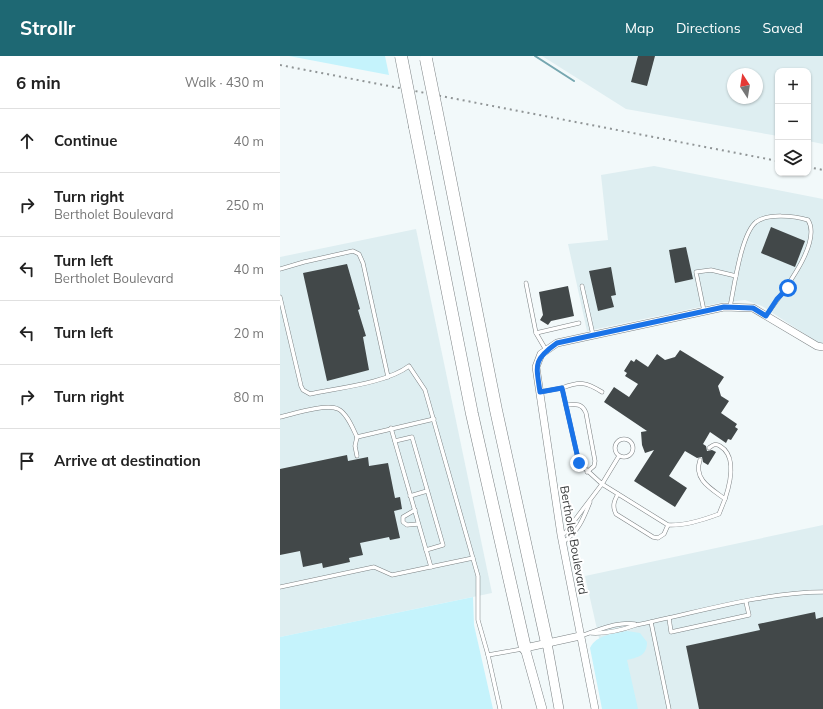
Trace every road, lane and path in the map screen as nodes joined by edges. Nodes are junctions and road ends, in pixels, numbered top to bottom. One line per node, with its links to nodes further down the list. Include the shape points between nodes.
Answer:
1 (401, 56): 52 (highway, bridge, via 474,422)
2 (426, 57): 51 (highway, bridge, via 492,396)
3 (280, 269): 16 (lane, via 353,251 359,254)
4 (736, 276): 8 (lane); 9 (lane, via 711,270 696,272); 10 (lane, via 745,242 758,221 767,218 803,218 812,224 813,238 801,271)
5 (526, 283): 12 (lane)
6 (582, 286): 13 (lane)
7 (280, 298): 16 (lane, via 301,386 306,393)
8 (730, 307): 9 (street); 10 (street, via 753,308)
9 (704, 311): 13 (street)
10 (766, 316): 14 (street)
11 (580, 323): 12 (lane)
12 (536, 333): 15 (lane)
13 (593, 335): 15 (street, via 557,343)
14 (823, 347)
15 (546, 350): 18 (street, Bertholet Boulevard, via 536,367)
16 (388, 377): 22 (lane, via 409,366 425,390)
17 (562, 388): 18 (lane); 19 (lane, via 580,383 589,384); 20 (lane)
18 (540, 392): 40 (street, Bertholet Boulevard)
19 (602, 392)
20 (566, 405): 30 (lane, via 579,463); 30 (lane, via 579,404 584,407 586,413 595,461)
21 (280, 417): 24 (lane, via 324,408 339,409)
22 (434, 419): 23 (lane); 43 (lane)
23 (391, 428): 24 (lane); 25 (lane)
24 (357, 437): 27 (lane)
25 (395, 441): 32 (lane, via 412,436); 34 (lane)
26 (709, 448): 36 (lane, via 713,444 718,444 729,455 730,475)
27 (357, 456)
28 (619, 456): 28 (lane, via 625,457 632,452 630,440 624,438 616,443 614,449); 31 (lane)
29 (700, 460): 36 (lane, via 698,468 702,481)
30 (588, 472): 31 (lane)
31 (602, 484): 33 (lane); 35 (lane)
32 (427, 491): 34 (lane); 42 (lane, via 443,545)
33 (618, 494): 39 (lane); 39 (lane, via 613,503 616,514 653,537 658,538 664,534)
34 (410, 496): 37 (lane)
35 (591, 499): 40 (lane); 41 (lane, via 582,522 569,539)
36 (725, 499): 39 (lane, via 719,514 677,526)
37 (415, 510): 38 (lane); 38 (lane, via 403,517 403,522 407,525)
38 (418, 524): 42 (lane)
39 (668, 525)
40 (561, 535): 41 (street, Bertholet Boulevard)
41 (562, 542): 50 (street, Bertholet Boulevard)
42 (426, 550): 44 (lane)
43 (473, 558): 44 (lane); 53 (lane, via 478,576 478,620)
44 (431, 567): 45 (lane, via 392,576 374,567)
45 (280, 587)
46 (823, 592): 47 (lane, via 801,592)
47 (746, 602): 48 (lane); 48 (lane, via 749,615 671,632)
48 (669, 618): 49 (lane)
49 (651, 622): 50 (lane, via 601,628); 58 (lane)
50 (580, 636): 51 (street); 57 (street, Bertholet Boulevard)
51 (547, 643): 52 (street); 56 (main road)
52 (525, 648): 53 (lane); 55 (main road)
53 (488, 655): 54 (lane)
54 (500, 709)
55 (542, 709)
56 (559, 709)
57 (595, 709)
58 (669, 709)

